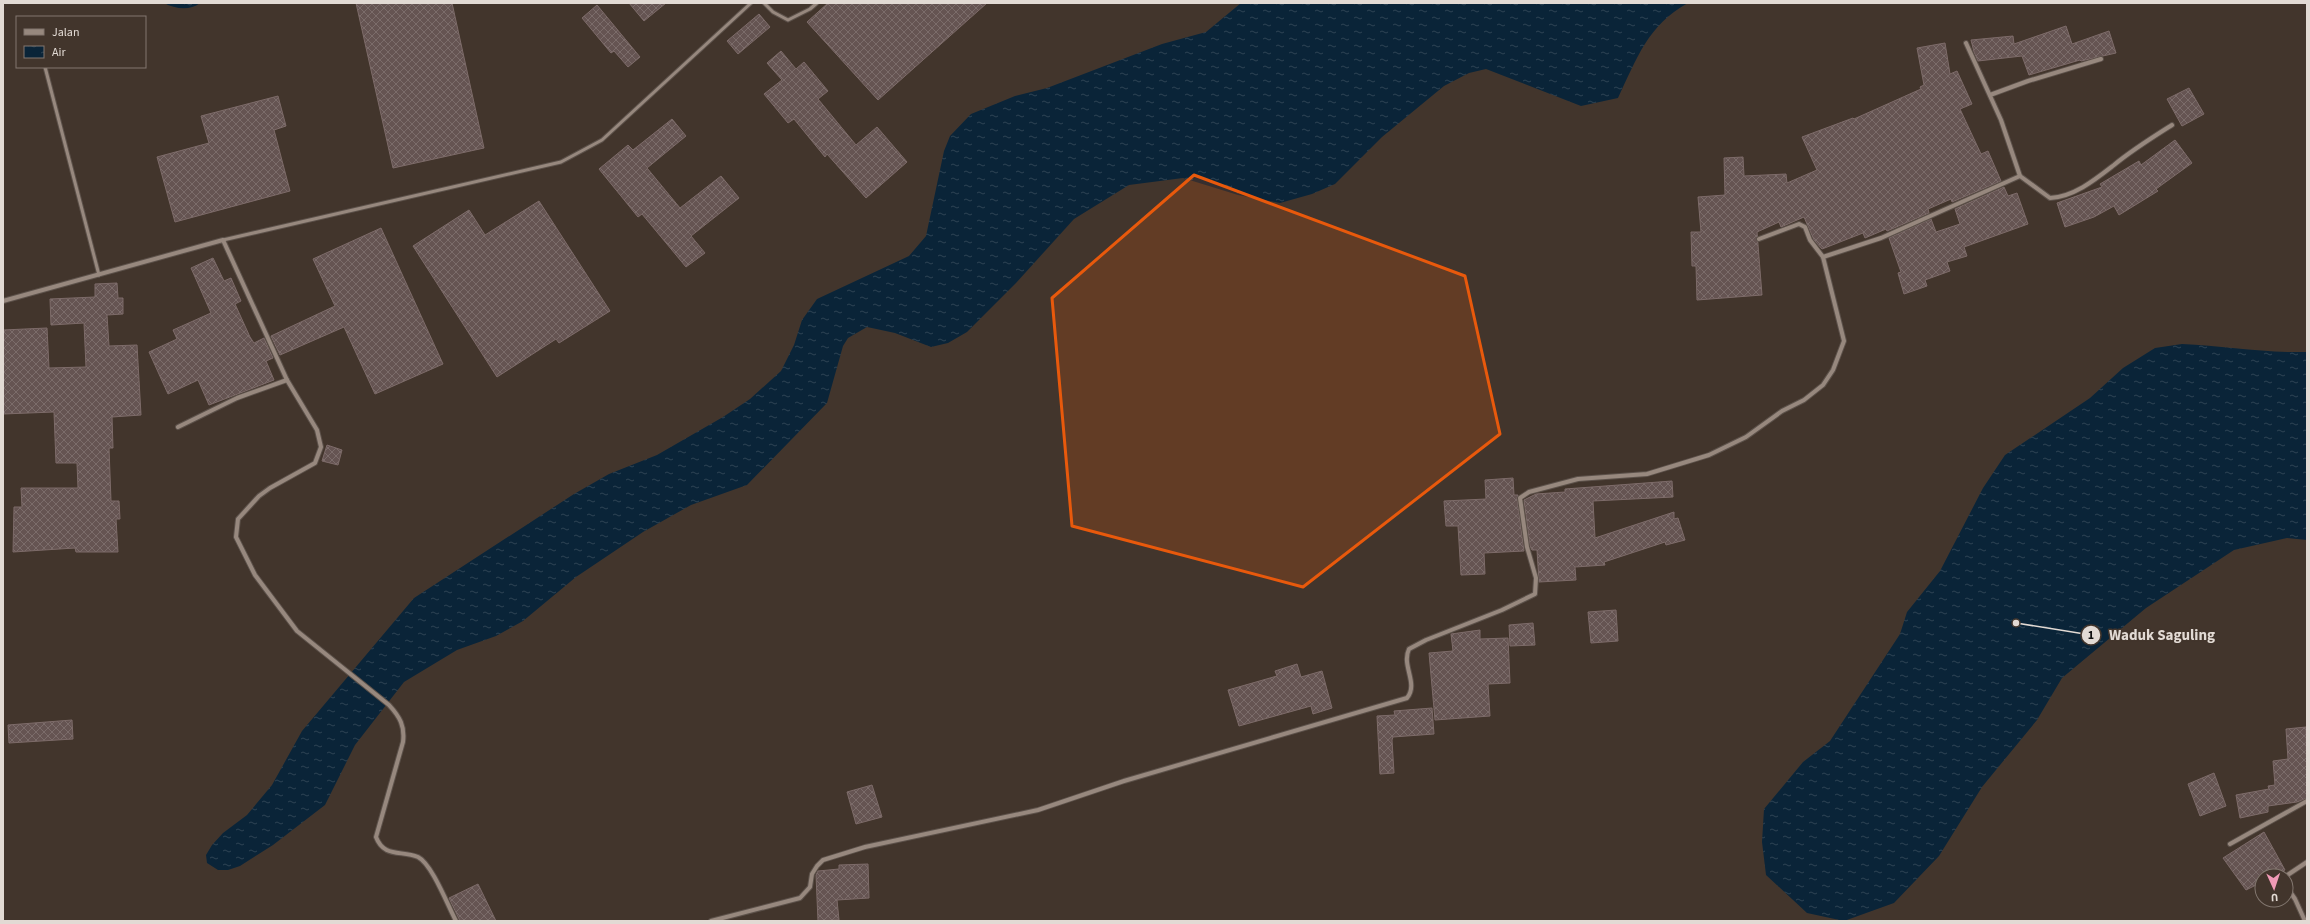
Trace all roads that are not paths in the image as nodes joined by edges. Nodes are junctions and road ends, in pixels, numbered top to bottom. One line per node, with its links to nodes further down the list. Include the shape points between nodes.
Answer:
1 (751, 3): 11 (lane, via 602,140 561,162)
2 (764, 3): 3 (lane, via 773,12 788,20 810,10)
3 (817, 3)
4 (1966, 43): 7 (street)
5 (2101, 59): 7 (street)
6 (45, 68): 13 (lane)
7 (1990, 95): 9 (street)
8 (2172, 125): 9 (street, via 2099,178 2058,197 2050,198)
9 (2020, 176): 12 (street, via 1881,238)
10 (1759, 239): 12 (street, via 1798,224 1805,227 1810,240)
11 (223, 240): 13 (street); 15 (street)
12 (1823, 257): 23 (street, via 1844,341 1833,370 1823,385 1746,437 1710,455 1660,472 1578,479 1528,492 1520,498 1527,547 1536,578 1535,594 1426,640 1409,650 1406,661 1412,686 1407,698 1124,781 1038,810 866,847 830,858 817,866 812,874 810,887 800,898)
13 (98, 274): 14 (street)
14 (3, 301)
15 (287, 380): 16 (street, via 237,398); 22 (street, via 317,430 321,447 315,463 259,496 238,519 236,538 255,575 297,631 389,705 400,717 405,732 376,837 379,845 386,850 418,857 426,865)
16 (178, 428)
17 (2307, 801): 18 (street)
18 (2230, 844)
19 (2307, 862): 20 (street)
20 (2294, 871)
21 (2294, 898): 24 (street)
22 (456, 921)
23 (711, 921)
24 (2305, 921)

